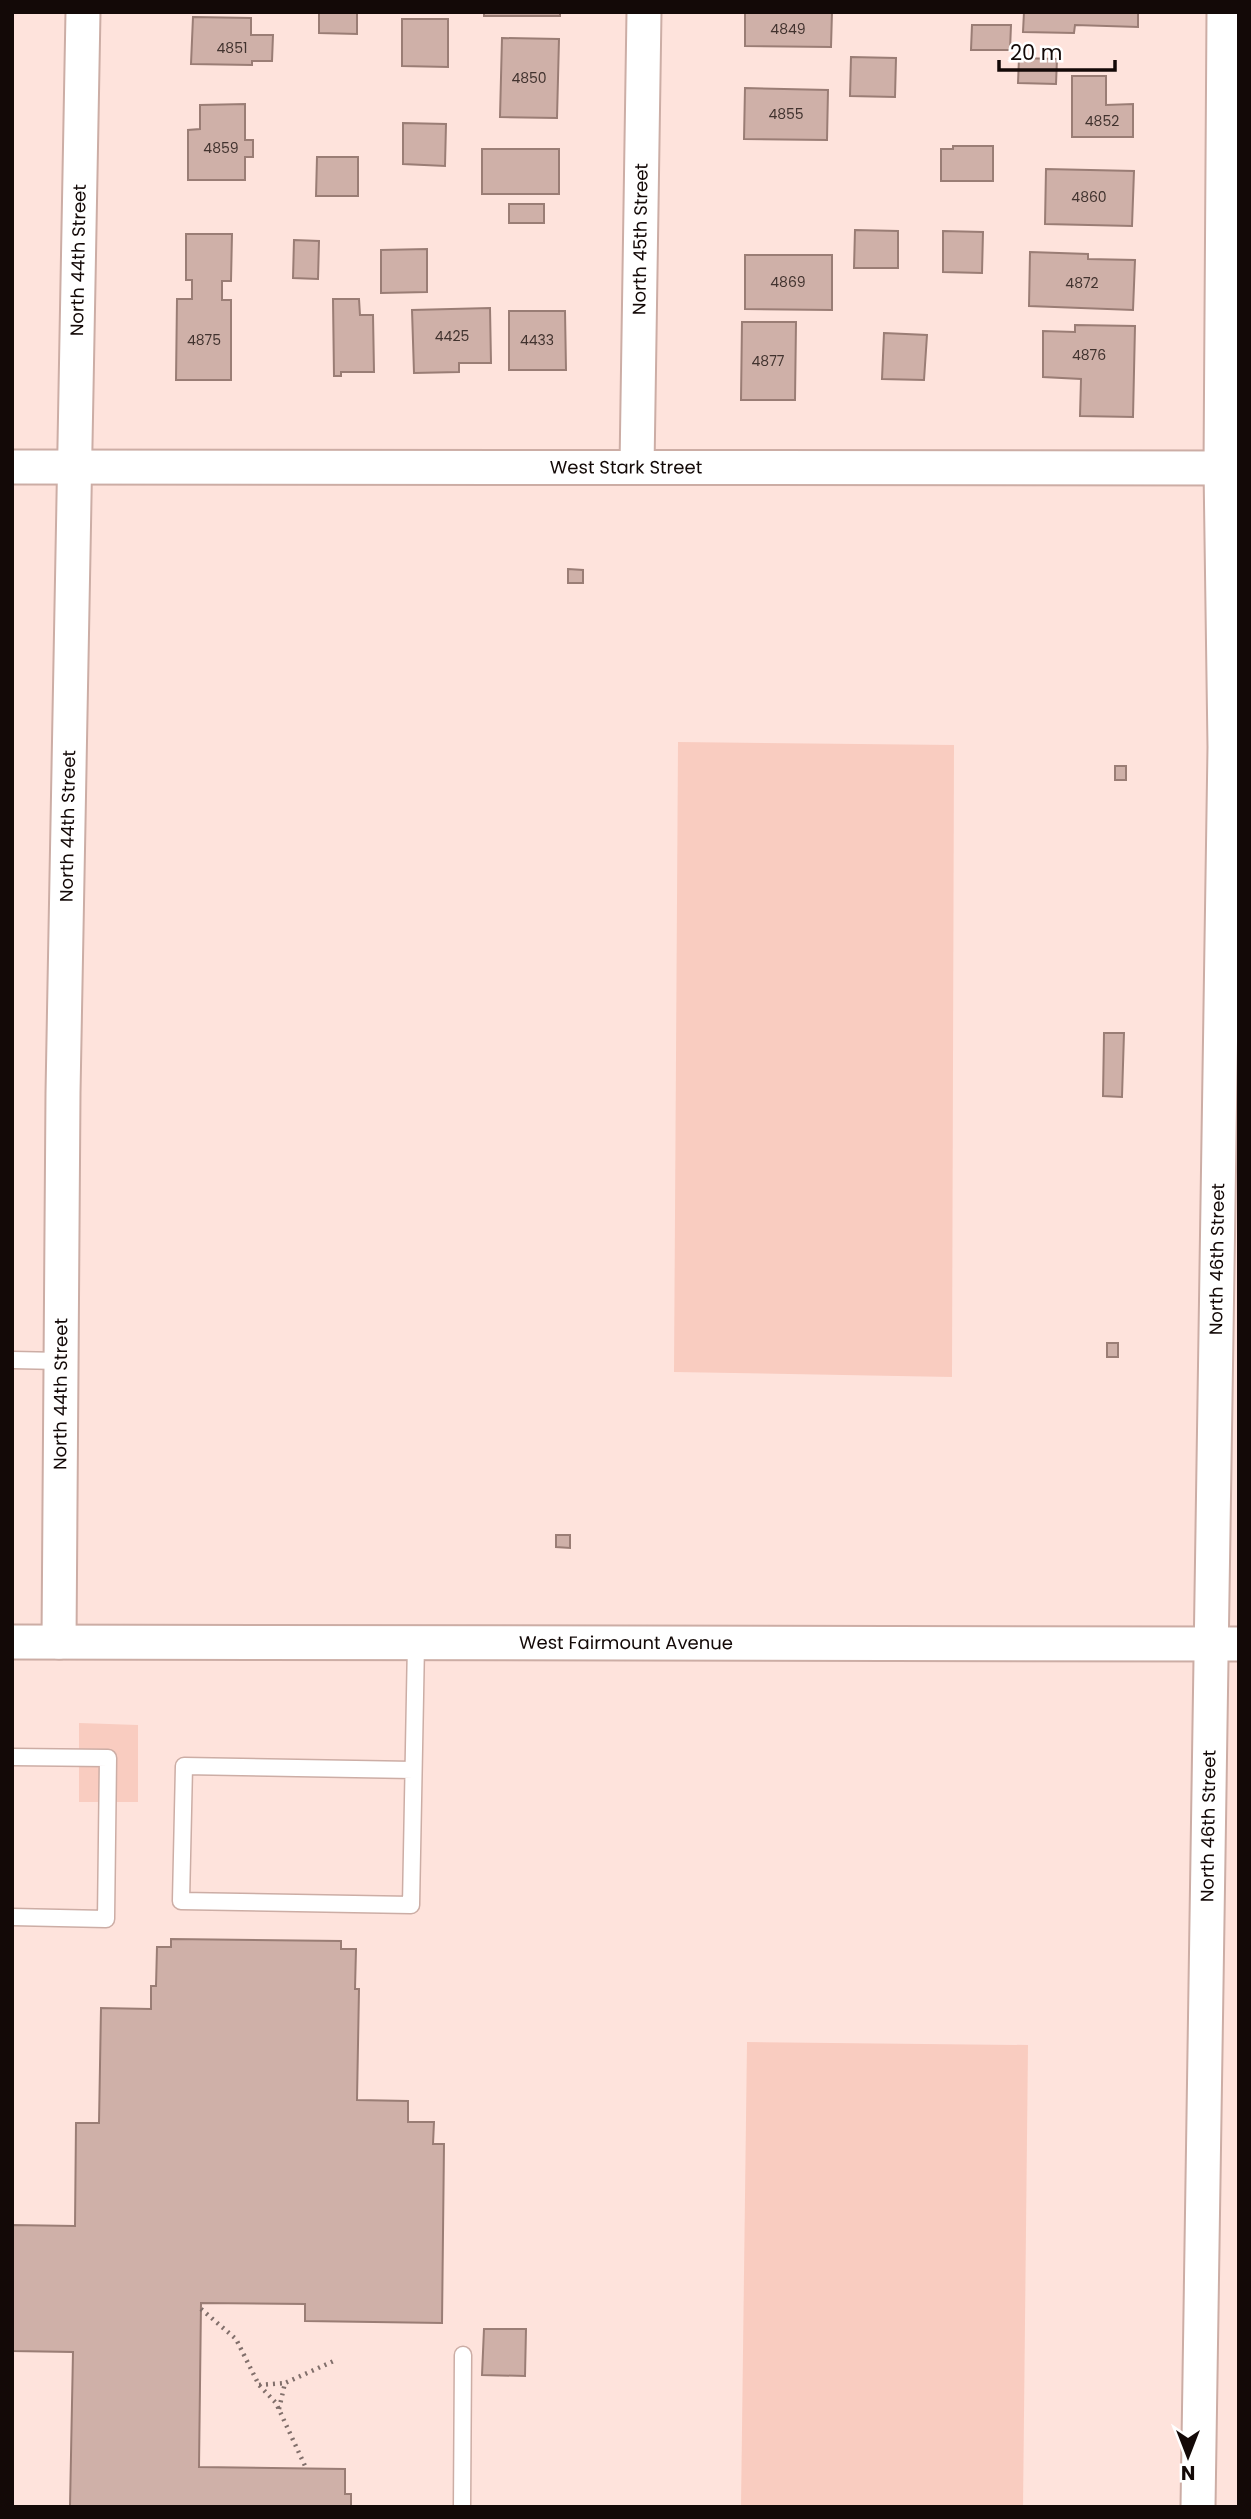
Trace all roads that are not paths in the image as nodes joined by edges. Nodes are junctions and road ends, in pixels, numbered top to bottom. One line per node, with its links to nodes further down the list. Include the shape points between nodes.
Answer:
1 (83, 12): 7 (street, North 44th Street)
2 (643, 12): 6 (street, North 45th Street)
3 (1224, 12): 4 (street, North 46th Street)
4 (1231, 205): 8 (street, North 46th Street)
5 (12, 467): 7 (street, West Stark Street)
6 (638, 467): 7 (street, West Stark Street); 8 (street, West Stark Street)
7 (76, 468): 11 (street, North 44th Street)
8 (1230, 468): 9 (street, North 46th Street)
9 (1232, 747): 15 (street, North 46th Street)
10 (12, 1360): 11 (lane)
11 (61, 1361): 13 (street, North 44th Street)
12 (12, 1642): 13 (street, West Fairmount Avenue)
13 (59, 1642): 14 (street, West Fairmount Avenue)
14 (416, 1643): 15 (street, West Fairmount Avenue); 17 (lane)
15 (1225, 1644): 21 (street, North 46th Street)
16 (12, 1757): 18 (lane, via 108,1758 106,1919)
17 (413, 1770): 17 (lane, via 411,1905 181,1901 184,1766)
18 (12, 1917)
19 (463, 2355): 20 (lane)
20 (462, 2507)
21 (1198, 2507)

